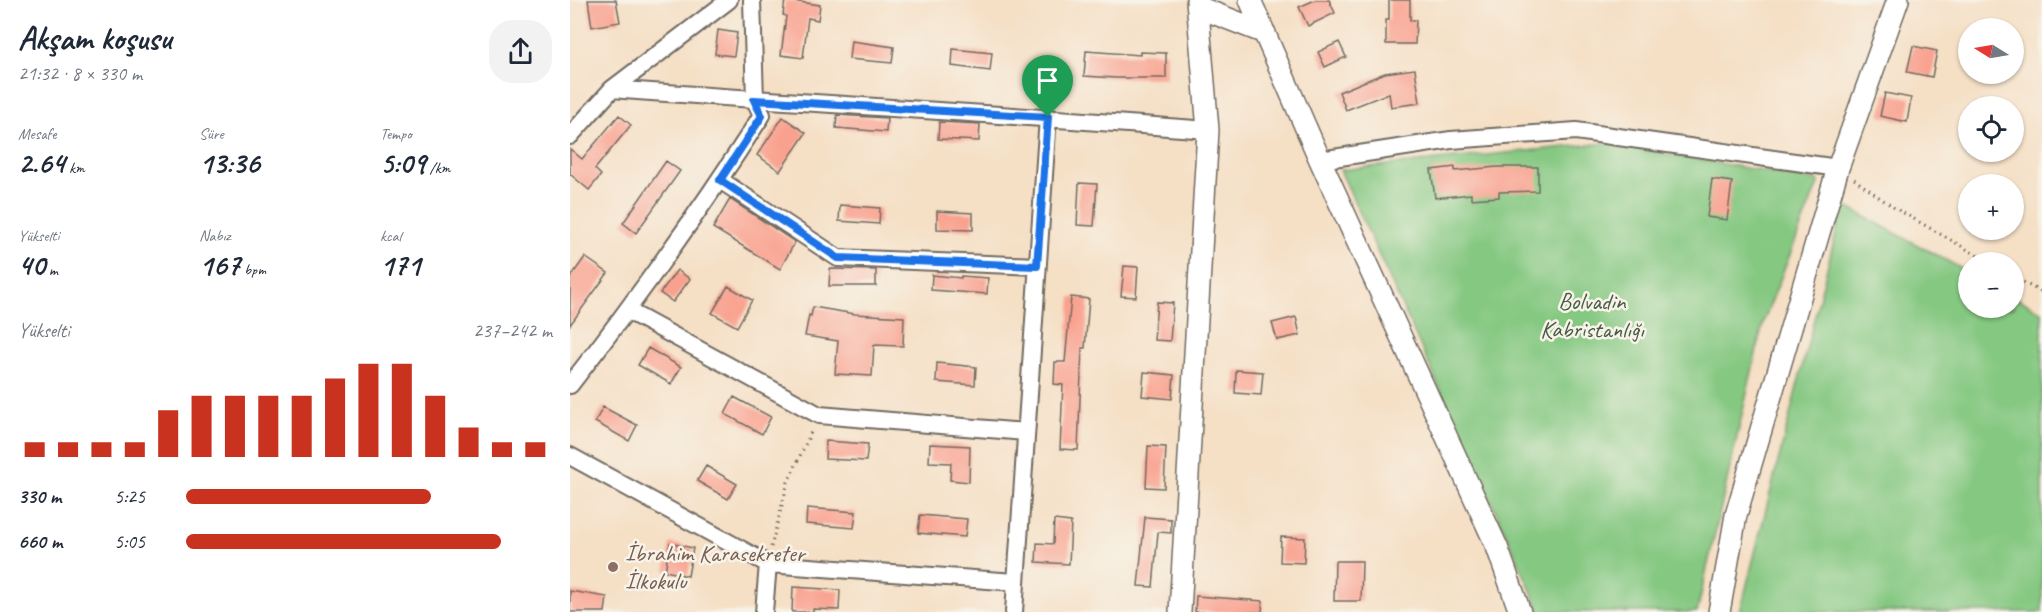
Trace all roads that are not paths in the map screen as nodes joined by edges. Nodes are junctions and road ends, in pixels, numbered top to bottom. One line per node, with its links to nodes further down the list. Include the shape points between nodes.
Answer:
1 (729, 0): 7 (street)
2 (752, 0): 8 (street)
3 (1251, 0): 6 (street)
4 (1898, 0): 13 (street)
5 (1197, 3): 6 (street); 10 (street)
6 (1265, 33): 12 (street)
7 (612, 89): 8 (street); 11 (street)
8 (754, 100): 9 (street); 14 (street, via 762,116)
9 (1048, 117): 10 (street); 15 (street)
10 (1208, 130): 24 (street)
11 (570, 136)
12 (1320, 160): 13 (street, via 1451,140 1576,131); 25 (street, via 1497,547)
13 (1838, 168): 26 (street, via 1736,515)
14 (720, 180): 15 (street, via 838,258); 16 (street)
15 (1037, 266): 18 (street)
16 (628, 311): 17 (street); 18 (street, via 819,415)
17 (570, 385)
18 (1026, 432): 21 (street)
19 (570, 456): 20 (street)
20 (768, 564): 21 (street); 22 (street)
21 (1015, 582): 23 (street)
22 (764, 612)
23 (1014, 612)
24 (1180, 612)
25 (1520, 612)
26 (1719, 612)

